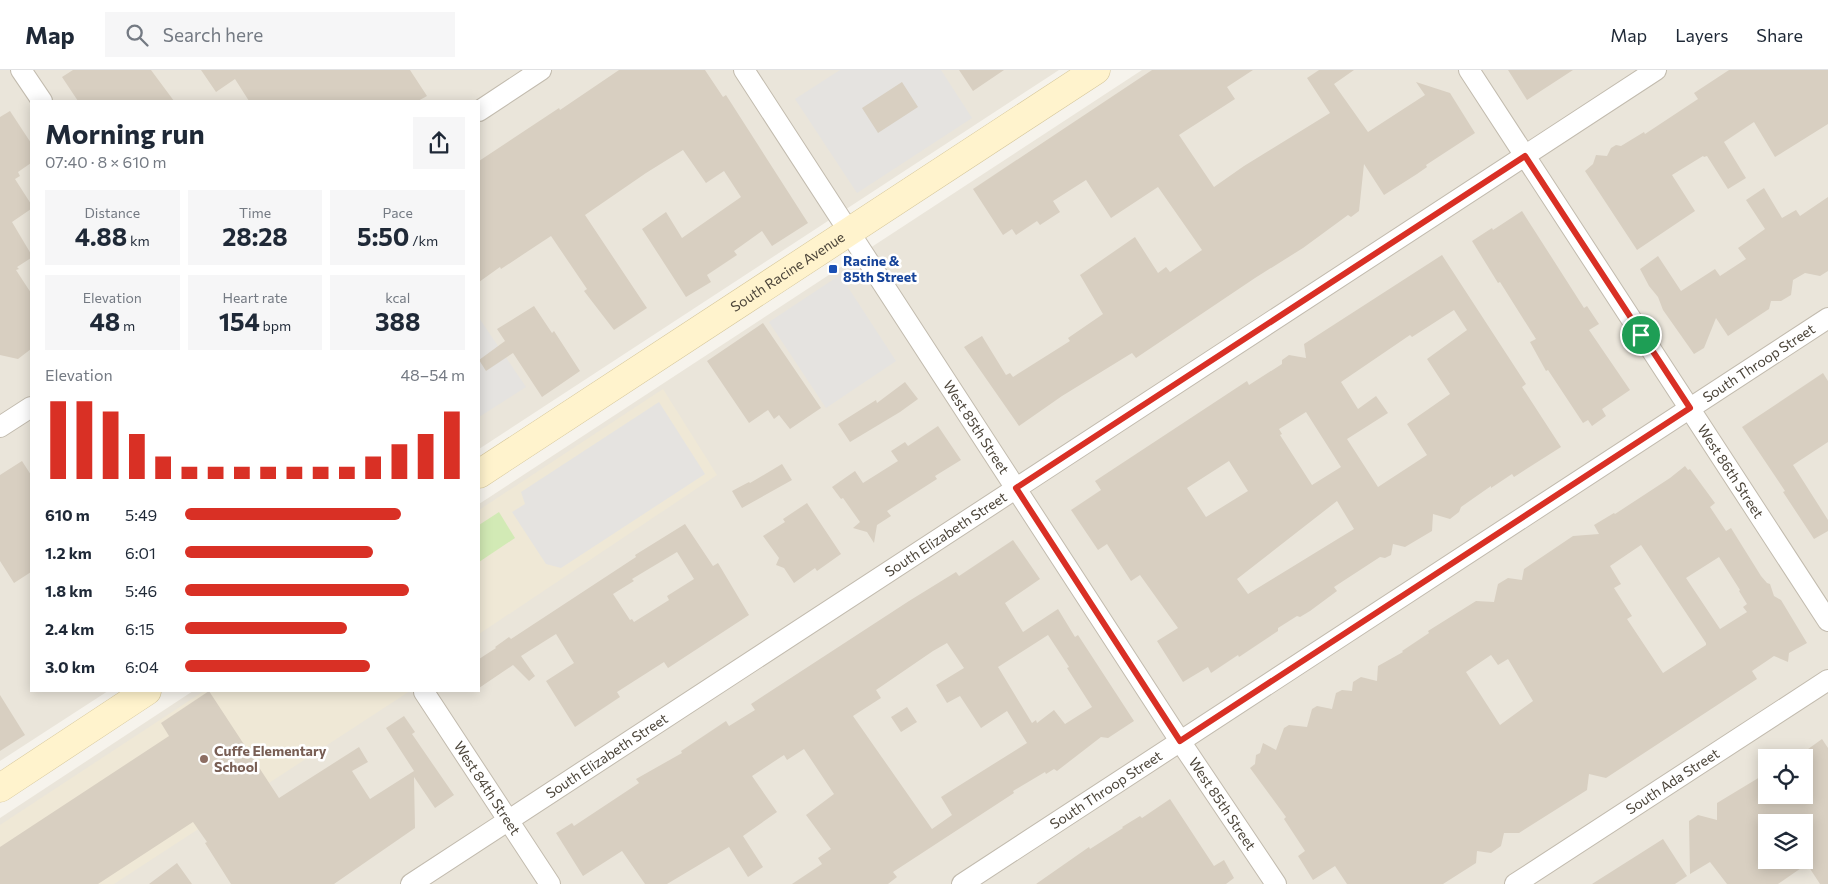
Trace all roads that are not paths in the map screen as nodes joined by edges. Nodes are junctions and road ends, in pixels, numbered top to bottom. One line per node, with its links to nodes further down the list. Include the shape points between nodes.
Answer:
1 (21, 70): 7 (street)
2 (540, 70): 8 (street)
3 (744, 70): 10 (street, West 85th Street)
4 (1096, 70): 10 (street, South Racine Avenue)
5 (1469, 70): 9 (street, West 86th Street)
6 (1656, 70): 9 (street, South Elizabeth Street)
7 (41, 100)
8 (480, 110)
9 (1525, 156): 13 (street, West 86th Street); 16 (street, South Elizabeth Street)
10 (850, 232): 15 (street, South Racine Avenue); 16 (street, West 85th Street)
11 (1828, 318): 13 (street, South Throop Street)
12 (30, 408): 14 (street)
13 (1690, 408): 17 (street, West 86th Street); 21 (street, South Throop Street)
14 (0, 427)
15 (480, 473)
16 (1016, 488): 21 (street, West 85th Street); 23 (street, South Elizabeth Street)
17 (1828, 621)
18 (1828, 680): 28 (street, South Ada Street)
19 (145, 692): 22 (street)
20 (424, 692): 23 (street, West 84th Street)
21 (1180, 741): 26 (street, South Throop Street); 27 (street, West 85th Street)
22 (0, 788)
23 (508, 821): 24 (street, South Elizabeth Street); 25 (street, West 84th Street)
24 (411, 884)
25 (550, 884)
26 (962, 884)
27 (1276, 884)
28 (1515, 884)

